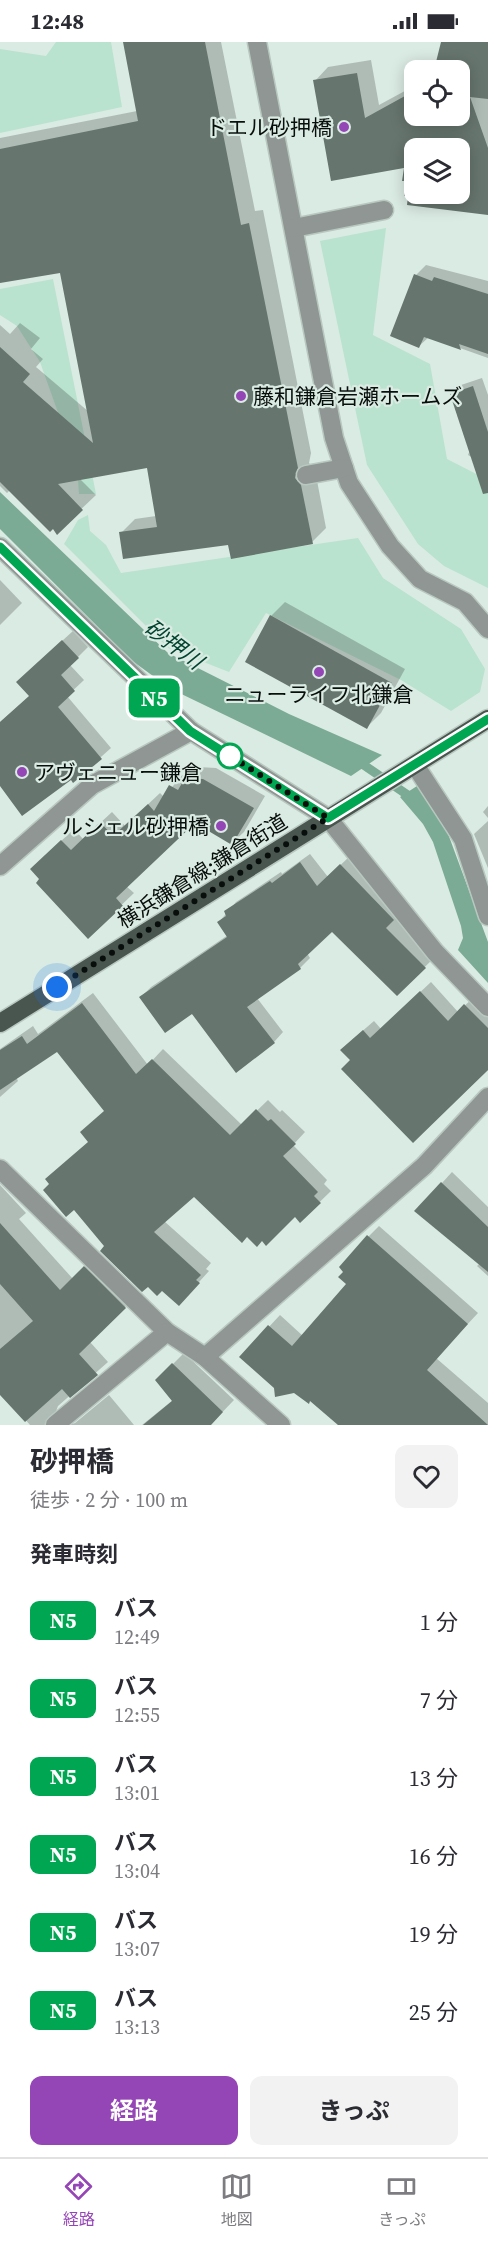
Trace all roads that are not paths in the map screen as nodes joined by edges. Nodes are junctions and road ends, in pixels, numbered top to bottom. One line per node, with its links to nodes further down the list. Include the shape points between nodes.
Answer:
1 (257, 42): 3 (street)
2 (384, 210): 3 (street)
3 (294, 228): 4 (street, via 334,438)
4 (344, 468): 5 (street); 7 (street, via 390,546 420,579 465,603)
5 (306, 475)
6 (0, 547): 9 (street)
7 (488, 629)
8 (488, 719): 10 (main road, 横浜鎌倉線;鎌倉街道)
9 (190, 731): 11 (street); 12 (street, via 92,785)
10 (411, 767): 11 (main road, 横浜鎌倉線;鎌倉街道); 13 (street, via 463,839)
11 (328, 818): 14 (street, via 435,952); 15 (main road, 横浜鎌倉線;鎌倉街道)
12 (0, 866)
13 (488, 916)
14 (488, 1007)
15 (0, 1023)
16 (488, 1096): 19 (street, via 424,1166)
17 (0, 1169): 18 (street)
18 (166, 1332): 19 (street); 20 (street)
19 (205, 1358): 21 (street)
20 (55, 1425)
21 (281, 1425)

